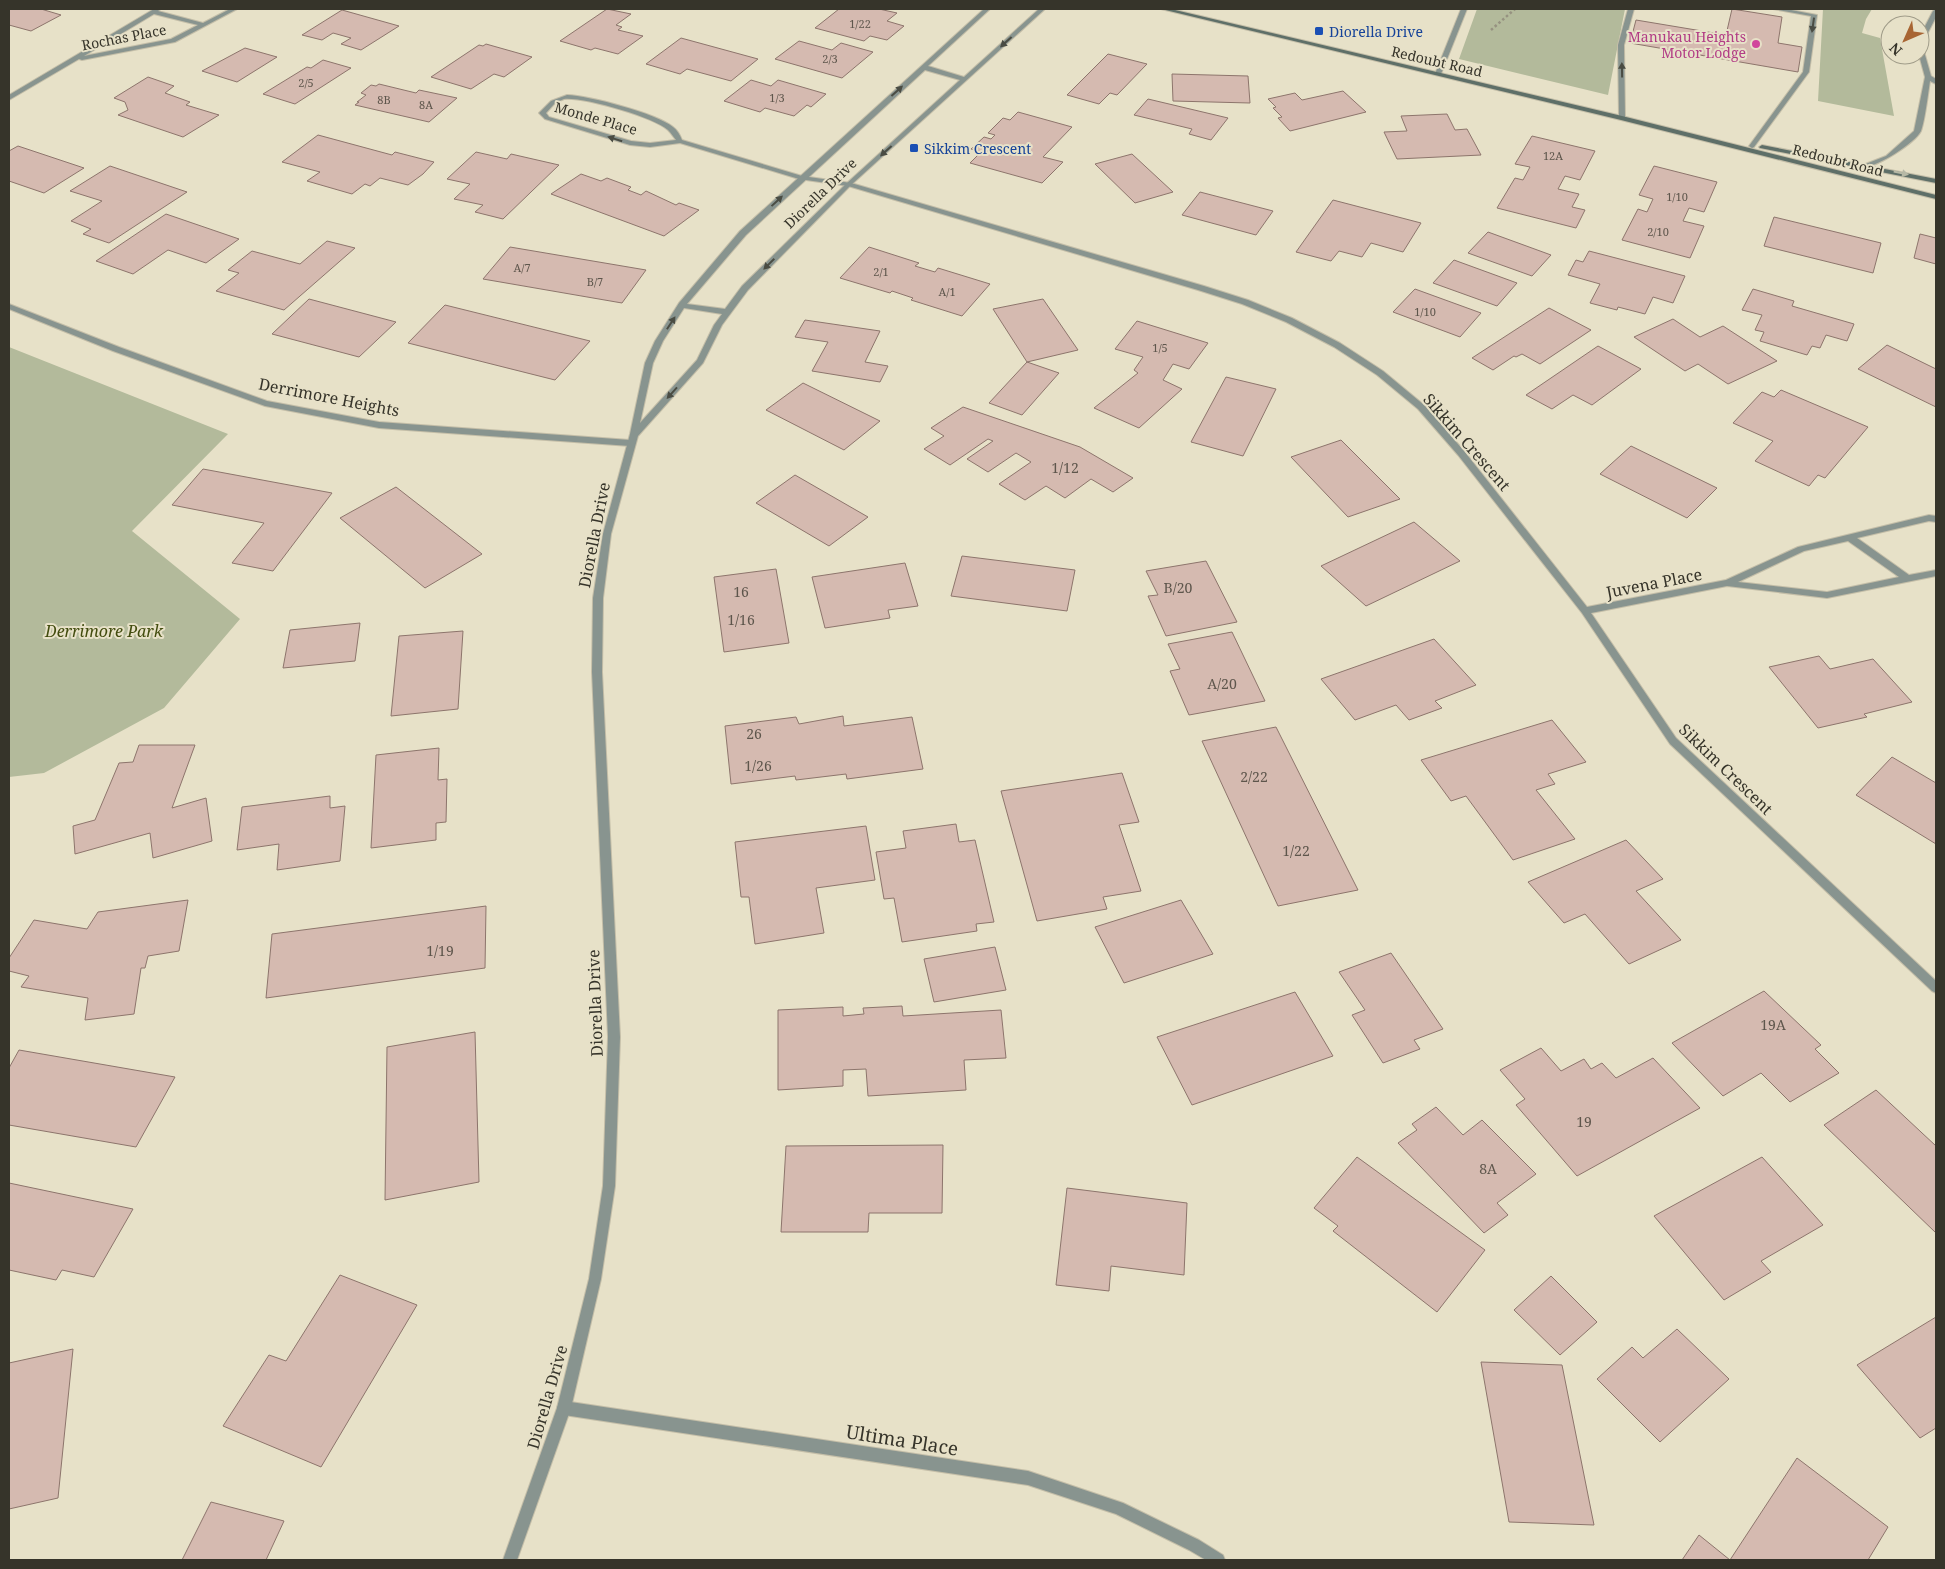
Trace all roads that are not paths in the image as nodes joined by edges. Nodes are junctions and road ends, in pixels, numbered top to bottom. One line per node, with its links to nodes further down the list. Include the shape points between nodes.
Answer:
1 (234, 9): 11 (street, Rochas Place)
2 (987, 9): 14 (street, Diorella Drive)
3 (1042, 9): 17 (street, Diorella Drive, one-way to 17)
4 (1164, 9): 15 (main road, Redoubt Road)
5 (1464, 9): 15 (street)
6 (1631, 9): 20 (street, one-way to 6, via 1622,44)
7 (1776, 9): 23 (street, one-way to 23, via 1814,15 1806,72)
8 (156, 10): 11 (street, Rochas Place); 12 (street, Rochas Place)
9 (1936, 11): 10 (street)
10 (1930, 23)
11 (204, 25): 12 (street, Rochas Place, via 173,41)
12 (76, 59): 19 (street, Rochas Place)
13 (1925, 65): 16 (street)
14 (923, 67): 17 (street); 25 (street, Diorella Drive, one-way to 14)
15 (1438, 74): 20 (main road, Redoubt Road)
16 (1928, 77): 18 (street); 24 (street, via 1917,132 1888,157)
17 (966, 78): 27 (street, Diorella Drive, one-way to 27)
18 (1936, 82)
19 (9, 98)
20 (1622, 118): 21 (main road, Redoubt Road)
21 (1646, 125): 23 (main road, Redoubt Road); 28 (main road, Redoubt Road)
22 (680, 140): 22 (street, Monde Place, one-way to 22, via 650,145 630,143 548,118 542,113 549,104 574,97 647,118 671,128); 25 (street, Monde Place)
23 (1752, 146): 24 (main road, Redoubt Road)
24 (1865, 166): 26 (main road, Redoubt Road, one-way to 26)
25 (801, 178): 27 (street, Sikkim Crescent); 29 (street, Diorella Drive, one-way to 25, via 743,233)
26 (1936, 181)
27 (849, 184): 31 (street, Diorella Drive, one-way to 31, via 746,288); 38 (street, Sikkim Crescent, via 1245,302 1290,320 1337,345 1380,373 1421,407)
28 (1936, 197)
29 (682, 305): 31 (street); 32 (street, Diorella Drive, one-way to 29, via 649,363)
30 (9, 306): 32 (street, Derrimore Heights, via 265,403 378,425)
31 (727, 312): 32 (street, Diorella Drive, one-way to 32, via 700,361)
32 (632, 439): 40 (street, Diorella Drive, via 607,534 598,598 597,672 614,1038 609,1186 594,1279)
33 (1936, 519): 34 (street, Juvena Place)
34 (1849, 537): 36 (street); 37 (street, Juvena Place, via 1801,549)
35 (1936, 573): 36 (street, Juvena Place)
36 (1908, 579): 37 (street, Juvena Place, via 1827,595)
37 (1728, 584): 38 (street, Juvena Place)
38 (1585, 611): 39 (street, Sikkim Crescent, via 1673,741)
39 (1936, 988)
40 (564, 1408): 41 (street, Diorella Drive); 42 (street, Ultima Place, via 1028,1478 1118,1508)
41 (510, 1560)
42 (1218, 1560)

